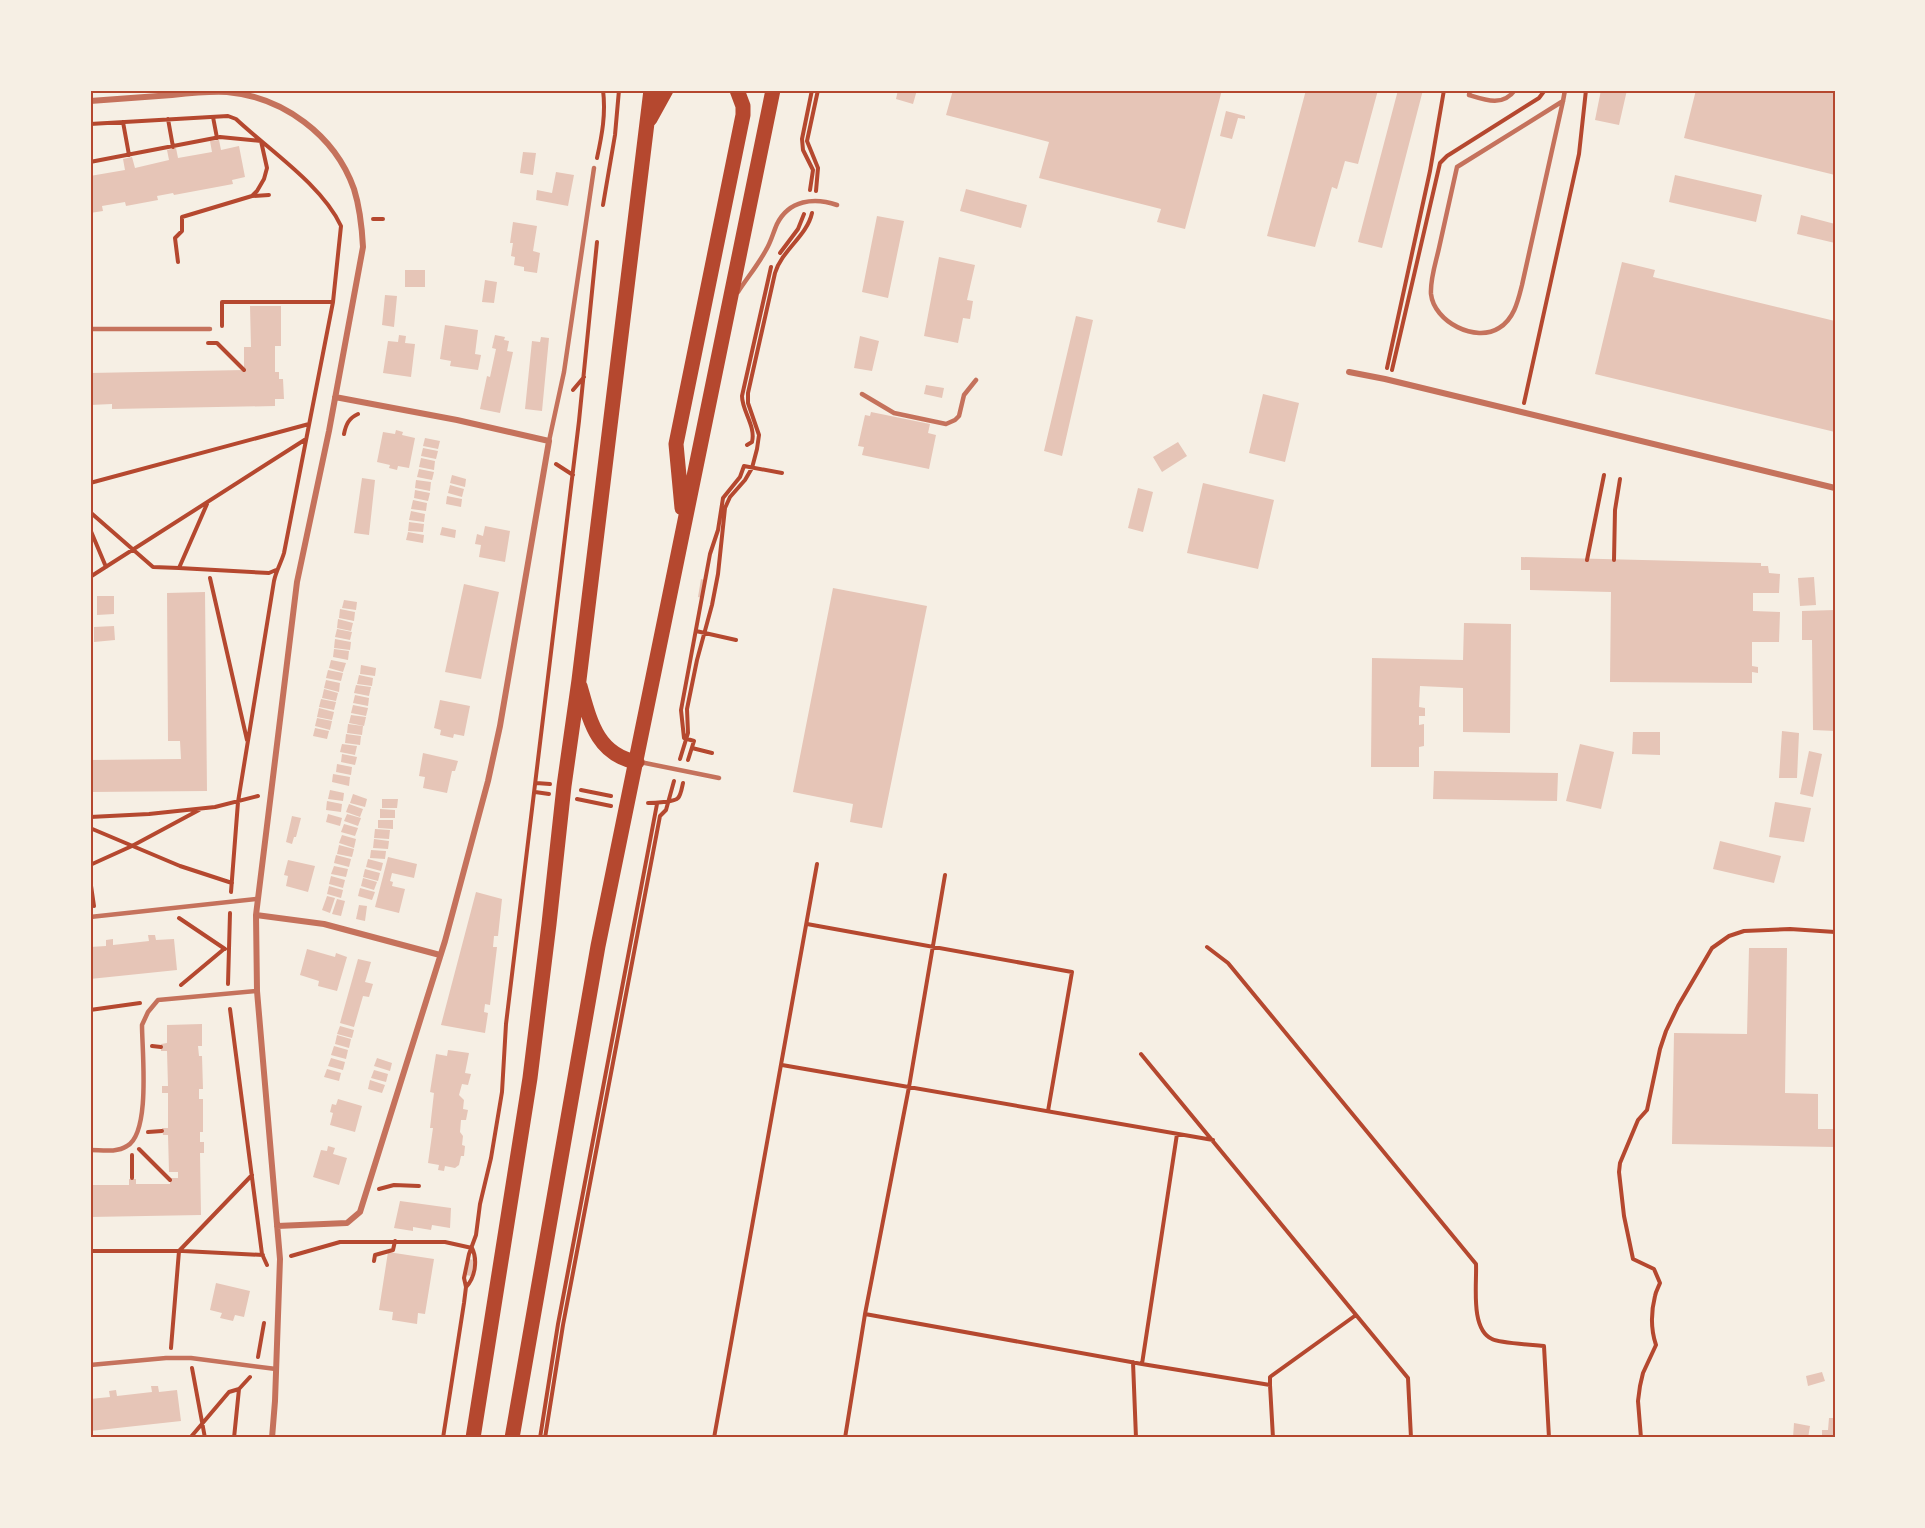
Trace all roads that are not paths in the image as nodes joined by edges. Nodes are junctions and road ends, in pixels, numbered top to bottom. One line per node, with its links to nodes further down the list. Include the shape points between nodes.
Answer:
1 (651, 90): 10 (main road)
2 (666, 90): 10 (main road)
3 (737, 90): 22 (main road, via 743,115 676,444)
4 (773, 90): 13 (main road)
5 (1470, 90): 6 (lane, via 1469,95 1496,102)
6 (1515, 90)
7 (1565, 90): 9 (lane)
8 (90, 101): 19 (street, via 228,92 289,111 329,146 354,189 363,248)
9 (1563, 101): 9 (lane, via 1517,303 1510,318 1498,329 1485,332 1457,328 1444,319 1431,294 1457,167)
10 (646, 125): 23 (main road)
11 (594, 168): 20 (lane, via 564,372)
12 (837, 205): 13 (lane, via 807,201 785,213 766,252)
13 (729, 304): 22 (main road)
14 (90, 329): 15 (lane)
15 (210, 329)
16 (1349, 372): 21 (street)
17 (976, 380): 18 (lane, via 966,393 959,416 946,424 894,413)
18 (862, 394)
19 (335, 397): 20 (street); 26 (street, via 297,582)
20 (549, 441): 29 (street, via 500,726)
21 (1835, 488)
22 (684, 526): 24 (main road)
23 (579, 681): 24 (main road, via 588,715 602,742 616,756); 36 (main road, via 530,1078)
24 (637, 762): 25 (lane); 37 (main road, via 598,946)
25 (719, 778)
26 (257, 899): 27 (street); 28 (lane)
27 (256, 915): 29 (street, via 324,924); 30 (street)
28 (93, 916)
29 (440, 955): 32 (street, via 360,1212 351,1221 338,1224)
30 (257, 991): 31 (lane, via 161,1000 148,1012 142,1025 143,1113 137,1136 129,1146 118,1150); 32 (street)
31 (90, 1150)
32 (277, 1226): 34 (street, via 280,1259)
33 (90, 1365): 34 (lane, via 170,1358 212,1359)
34 (276, 1369): 35 (street)
35 (272, 1438)
36 (473, 1438)
37 (513, 1438)

